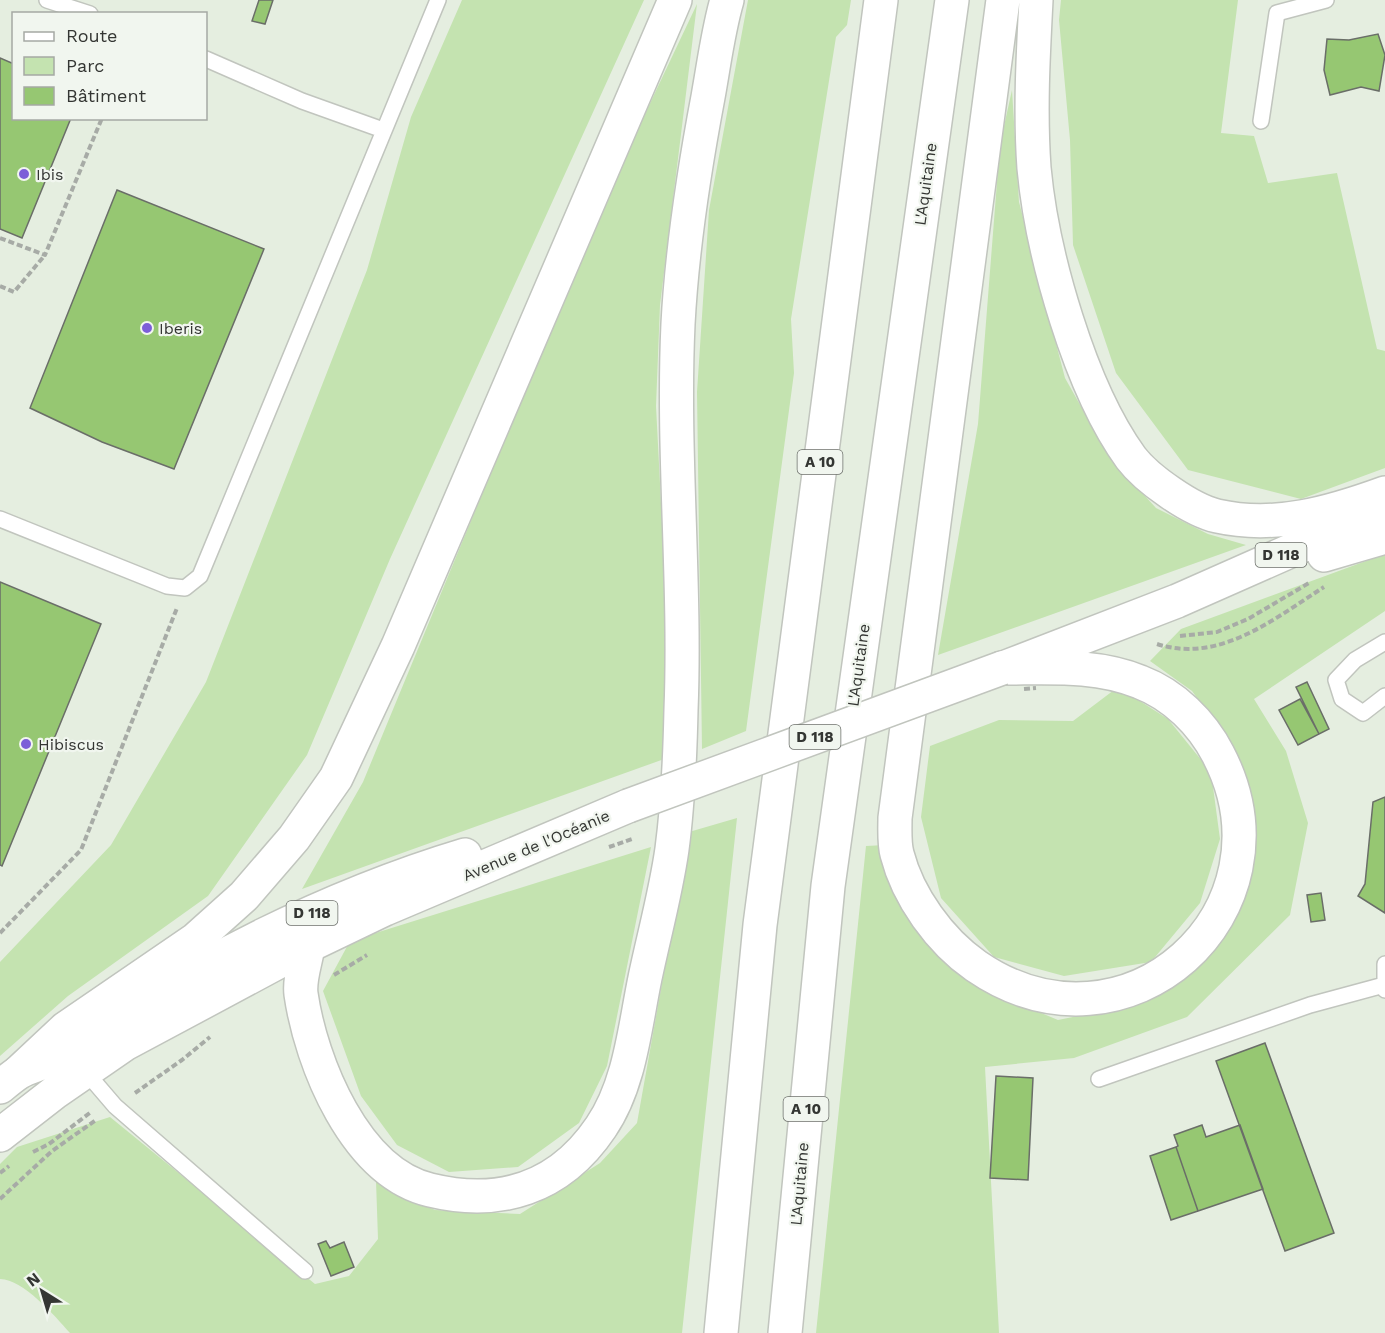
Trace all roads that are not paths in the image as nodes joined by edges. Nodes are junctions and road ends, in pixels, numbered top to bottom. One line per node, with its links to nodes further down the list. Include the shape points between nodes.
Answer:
1 (47, 0): 10 (lane)
2 (438, 0): 13 (lane)
3 (675, 0): 28 (main road, via 398,646 336,778 294,838 244,896 196,939 66,1028)
4 (727, 0): 23 (main road, via 695,167 678,324 682,709 672,849 620,1088 602,1125 575,1158 545,1180 513,1193 485,1197 451,1195 421,1188 390,1171 361,1143 328,1085 300,991)
5 (881, 0): 31 (main road, A 10, via 760,925)
6 (952, 0): 32 (main road, L'Aquitaine / A 10, via 828,886)
7 (1003, 0): 20 (main road, via 895,818 896,852 906,881 925,913 964,958 991,976 1048,998 1109,998 1144,985 1175,966 1199,942 1228,896 1237,866 1240,832 1236,797 1222,761 1208,734 1179,704 1141,682 1081,667)
8 (1036, 0): 14 (main road, via 1032,68 1034,167 1044,240 1085,368 1108,422 1132,460 1184,501 1214,515 1248,521 1282,521 1340,510)
9 (1326, 0): 12 (lane, via 1276,13)
10 (84, 12)
11 (207, 59): 13 (lane, via 302,101)
12 (1261, 121)
13 (383, 130): 16 (lane, via 200,576 185,588 167,586)
14 (1385, 493)
15 (1385, 509): 18 (main road, D 118)
16 (0, 519)
17 (1385, 537): 18 (main road, D 118)
18 (1177, 601): 20 (main road, D 118)
19 (1385, 642): 21 (lane, via 1355,660 1336,680 1342,699 1363,713)
20 (1002, 669): 22 (main road, D 118, bridge)
21 (1385, 696)
22 (628, 806): 23 (main road, Avenue de l'Océanie / D 118, via 385,909); 28 (main road, Avenue de l'Océanie / D 118, via 416,870 306,916 191,972)
23 (308, 946): 26 (main road, Avenue de l'Océanie / D 118, via 125,1044)
24 (1385, 964): 25 (lane)
25 (1384, 988): 27 (lane, via 1310,1005)
26 (85, 1071): 29 (main road, Avenue de l'Océanie / D 118); 30 (lane, via 115,1106)
27 (1099, 1079)
28 (9, 1080)
29 (0, 1136)
30 (305, 1271)
31 (721, 1333)
32 (785, 1333)

